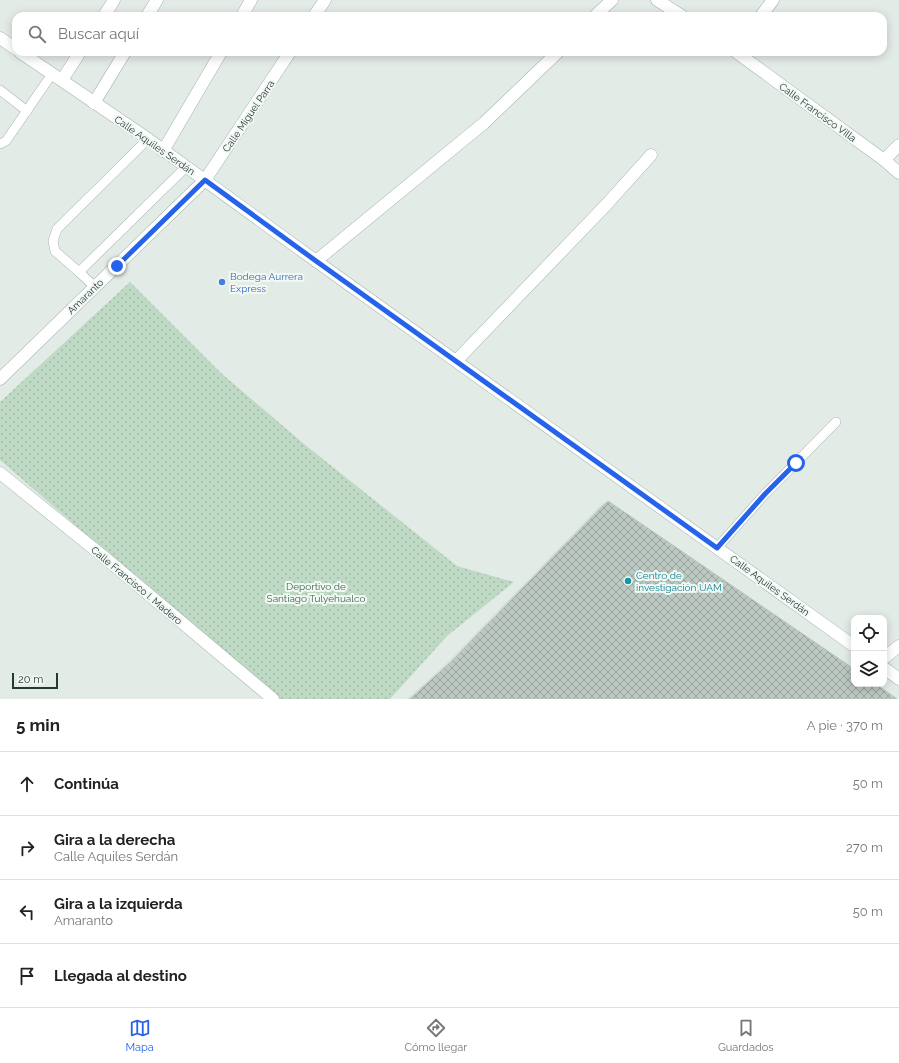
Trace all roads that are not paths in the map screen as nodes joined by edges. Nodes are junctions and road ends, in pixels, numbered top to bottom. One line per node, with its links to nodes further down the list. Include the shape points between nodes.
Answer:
1 (114, 0): 8 (street)
2 (157, 0): 9 (street)
3 (252, 0): 10 (street)
4 (325, 0): 11 (street)
5 (612, 0): 12 (street)
6 (657, 0): 13 (street)
7 (774, 0): 14 (street)
8 (106, 12)
9 (150, 12)
10 (244, 12)
11 (317, 12)
12 (599, 12)
13 (676, 12)
14 (764, 12)
15 (0, 38): 16 (street)
16 (12, 46)
17 (26, 56): 24 (street, Calle Aquiles Serdán)
18 (76, 56): 24 (street)
19 (123, 56): 26 (street)
20 (219, 56): 31 (street)
21 (287, 56): 36 (street, Calle Miguel Parra)
22 (554, 56): 37 (street, via 484,123)
23 (741, 56): 33 (street, Calle Francisco Villa)
24 (57, 77): 26 (street, Calle Aquiles Serdán); 27 (lane)
25 (0, 90): 27 (lane)
26 (94, 103): 28 (street, Calle Aquiles Serdán)
27 (27, 111): 29 (lane, via 6,141)
28 (148, 139): 31 (street, Calle Aquiles Serdán); 38 (lane, via 57,229 53,241 55,251)
29 (0, 144)
30 (899, 145): 33 (street)
31 (163, 151): 34 (street, Calle Aquiles Serdán)
32 (652, 155): 40 (street)
33 (884, 160): 35 (street, Calle Francisco Villa)
34 (186, 167): 36 (street, Calle Aquiles Serdán); 38 (lane)
35 (899, 173)
36 (205, 180): 37 (street, Calle Aquiles Serdán); 39 (street, Amaranto)
37 (316, 261): 40 (street, Calle Aquiles Serdán)
38 (79, 272): 39 (lane)
39 (95, 287): 41 (street, Amaranto)
40 (456, 361): 44 (street, Calle Aquiles Serdán)
41 (0, 379)
42 (836, 422): 44 (lane, via 765,494)
43 (0, 473): 50 (street, Calle Francisco I. Madero)
44 (717, 548): 45 (street, Calle Aquiles Serdán)
45 (851, 644)
46 (899, 646): 47 (street)
47 (887, 656)
48 (887, 670): 49 (street)
49 (899, 678)
50 (272, 699)

